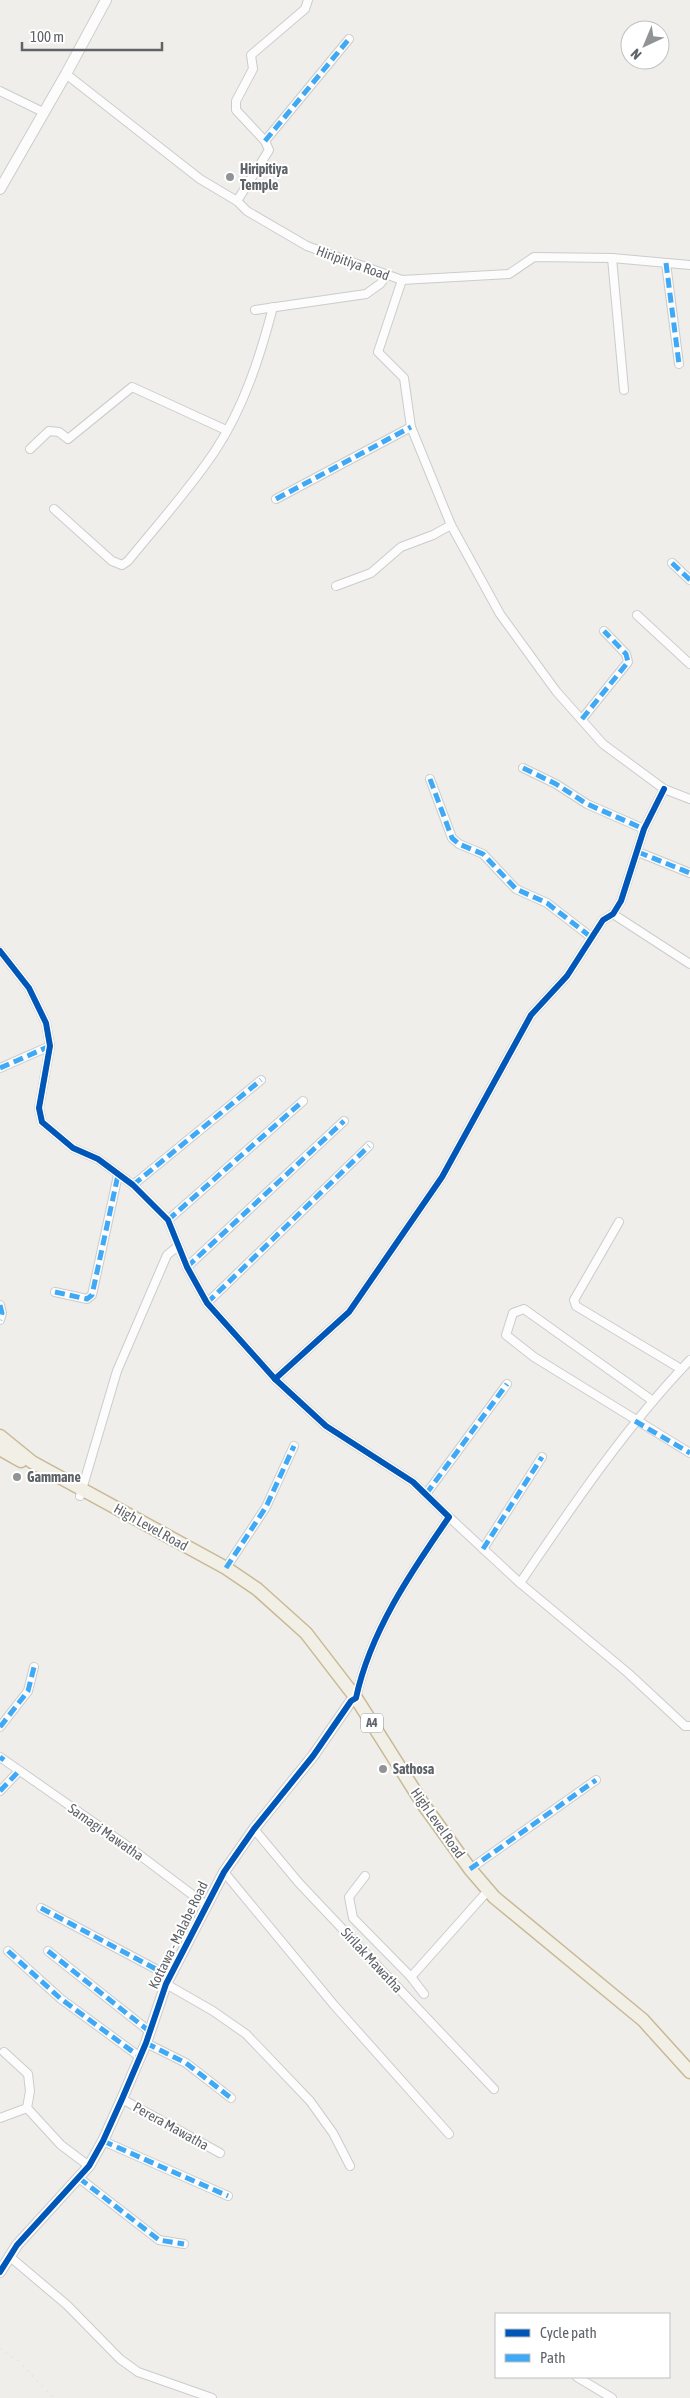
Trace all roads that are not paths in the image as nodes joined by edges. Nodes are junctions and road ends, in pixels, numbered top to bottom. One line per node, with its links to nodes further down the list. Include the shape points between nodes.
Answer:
1 (106, 0): 4 (street)
2 (308, 0): 7 (street, via 305,9 251,56 253,69 236,101 236,110)
3 (349, 39): 7 (street)
4 (66, 74): 6 (street); 9 (street, Hiripitiya Road, via 200,179)
5 (0, 91): 6 (street)
6 (43, 112): 8 (street)
7 (265, 141): 9 (street, via 269,150)
8 (0, 189)
9 (237, 201): 13 (street, Hiripitiya Road, via 307,246)
10 (612, 258): 11 (street, Hiripitiya Road); 14 (street, Hiripitiya Road, via 534,257 509,274); 18 (street)
11 (666, 263): 12 (street, Hiripitiya Road); 17 (street)
12 (690, 265)
13 (387, 275): 14 (street, Hiripitiya Road); 15 (street, via 366,294)
14 (402, 280): 19 (street, via 378,352 404,378)
15 (273, 307): 16 (street); 20 (street, via 247,390)
16 (255, 310)
17 (679, 364)
18 (624, 390)
19 (411, 427): 22 (street); 24 (street)
20 (226, 430): 21 (street, via 132,388 68,440 59,432 49,431); 23 (street, via 215,450 128,562 112,561)
21 (30, 449)
22 (276, 499)
23 (54, 509)
24 (451, 525): 27 (street, via 433,536 401,547 371,573); 31 (street, via 500,614 556,691)
25 (672, 563): 26 (street)
26 (690, 580)
27 (336, 586)
28 (637, 615): 30 (street)
29 (604, 631): 31 (street, via 626,654 628,662)
30 (690, 664)
31 (582, 719): 34 (street, via 603,744)
32 (523, 768): 36 (street, via 587,804)
33 (430, 779): 40 (street, via 452,838 483,854 516,889 547,903)
34 (664, 789): 35 (street); 36 (street)
35 (690, 799)
36 (644, 830): 37 (street)
37 (638, 852): 38 (street); 39 (street, via 621,901)
38 (690, 873)
39 (613, 914): 40 (street, via 603,920); 42 (street)
40 (591, 937): 61 (street, via 567,976 531,1015 442,1177 349,1312)
41 (0, 951): 43 (street, via 29,988 46,1022)
42 (690, 964)
43 (50, 1046): 44 (street); 49 (street, via 39,1108 42,1122 73,1148 98,1159)
44 (0, 1068)
45 (260, 1080): 50 (street)
46 (303, 1101): 51 (street)
47 (344, 1121): 54 (street)
48 (369, 1146): 56 (street)
49 (118, 1175): 50 (street); 55 (street, via 92,1295 87,1299)
50 (133, 1185): 51 (street)
51 (168, 1220): 53 (street)
52 (619, 1222): 60 (street, via 574,1300 576,1306)
53 (178, 1246): 54 (street); 70 (street, via 167,1255 117,1371)
54 (187, 1267): 56 (street)
55 (55, 1292)
56 (207, 1303): 61 (street)
57 (0, 1305): 58 (street)
58 (0, 1320)
59 (690, 1360): 60 (street)
60 (681, 1369): 63 (street)
61 (275, 1379): 71 (street, via 326,1426 414,1482)
62 (507, 1384): 71 (street)
63 (653, 1401): 64 (street); 64 (street, via 524,1309 513,1313 506,1335 534,1358)
64 (635, 1421): 68 (street); 75 (street)
65 (0, 1436): 70 (highway, High Level Road / A4, via 32,1462)
66 (294, 1446): 74 (street, via 266,1507)
67 (0, 1449): 70 (highway, High Level Road / A4)
68 (690, 1453)
69 (542, 1457): 73 (street)
70 (81, 1492): 74 (highway, High Level Road / A4); 77 (highway, High Level Road / A4, via 223,1573 253,1594 301,1638)
71 (426, 1494): 72 (street)
72 (448, 1517): 73 (street); 77 (street, via 394,1604 369,1657)
73 (483, 1548): 75 (street)
74 (226, 1568): 77 (highway, High Level Road / A4, via 257,1589 306,1633)
75 (520, 1583): 78 (street, via 628,1673 685,1726)
76 (34, 1667): 79 (street, via 28,1691)
77 (354, 1700): 84 (street, Kottawa - Malabe Road); 85 (highway, High Level Road / A4); 88 (highway, High Level Road / A4, via 418,1807)
78 (690, 1726)
79 (0, 1727)
80 (2, 1759): 81 (street, Samagi Mawatha)
81 (19, 1771): 83 (street); 89 (street, Samagi Mawatha)
82 (596, 1780): 85 (street)
83 (0, 1791)
84 (254, 1829): 86 (street, Kottawa - Malabe Road); 103 (street, Sirilak Mawatha, via 299,1883)
85 (470, 1869): 96 (highway, High Level Road / A4, via 494,1897)
86 (224, 1872): 89 (street, Kottawa - Malabe Road); 108 (street, via 334,2005)
87 (365, 1876): 93 (street, via 349,1897 353,1918)
88 (484, 1895): 93 (street); 96 (highway, High Level Road / A4)
89 (206, 1905): 94 (street, Kottawa - Malabe Road)
90 (41, 1908): 94 (street)
91 (8, 1950): 100 (street, via 61,1999)
92 (48, 1951): 97 (street)
93 (411, 1978): 95 (street)
94 (167, 1980): 97 (street, Kottawa - Malabe Road); 112 (street, via 246,2034 310,2100)
95 (424, 1994)
96 (640, 2022): 101 (highway, High Level Road / A4); 102 (highway, High Level Road / A4)
97 (149, 2031): 98 (street, Kottawa - Malabe Road)
98 (146, 2044): 100 (street, Kottawa - Malabe Road); 104 (street, via 186,2063)
99 (4, 2052): 106 (street, via 28,2074)
100 (140, 2057): 105 (street, Kottawa - Malabe Road)
101 (690, 2072)
102 (690, 2082)
103 (494, 2089)
104 (231, 2098)
105 (122, 2099): 109 (street, Kottawa - Malabe Road); 110 (street, Perera Mawatha)
106 (27, 2108): 107 (street); 111 (street, via 61,2145)
107 (0, 2118)
108 (449, 2134)
109 (103, 2141): 111 (street, Kottawa - Malabe Road); 114 (street)
110 (220, 2153)
111 (88, 2166): 113 (street, Kottawa - Malabe Road)
112 (350, 2166)
113 (79, 2178): 115 (street, via 159,2240); 116 (street, Kottawa - Malabe Road)
114 (228, 2196)
115 (184, 2244)
116 (9, 2256): 117 (street, Kottawa - Malabe Road); 119 (street, via 67,2305 132,2368)
117 (0, 2272)
118 (579, 2378): 120 (street)
119 (212, 2398)
120 (612, 2398)

